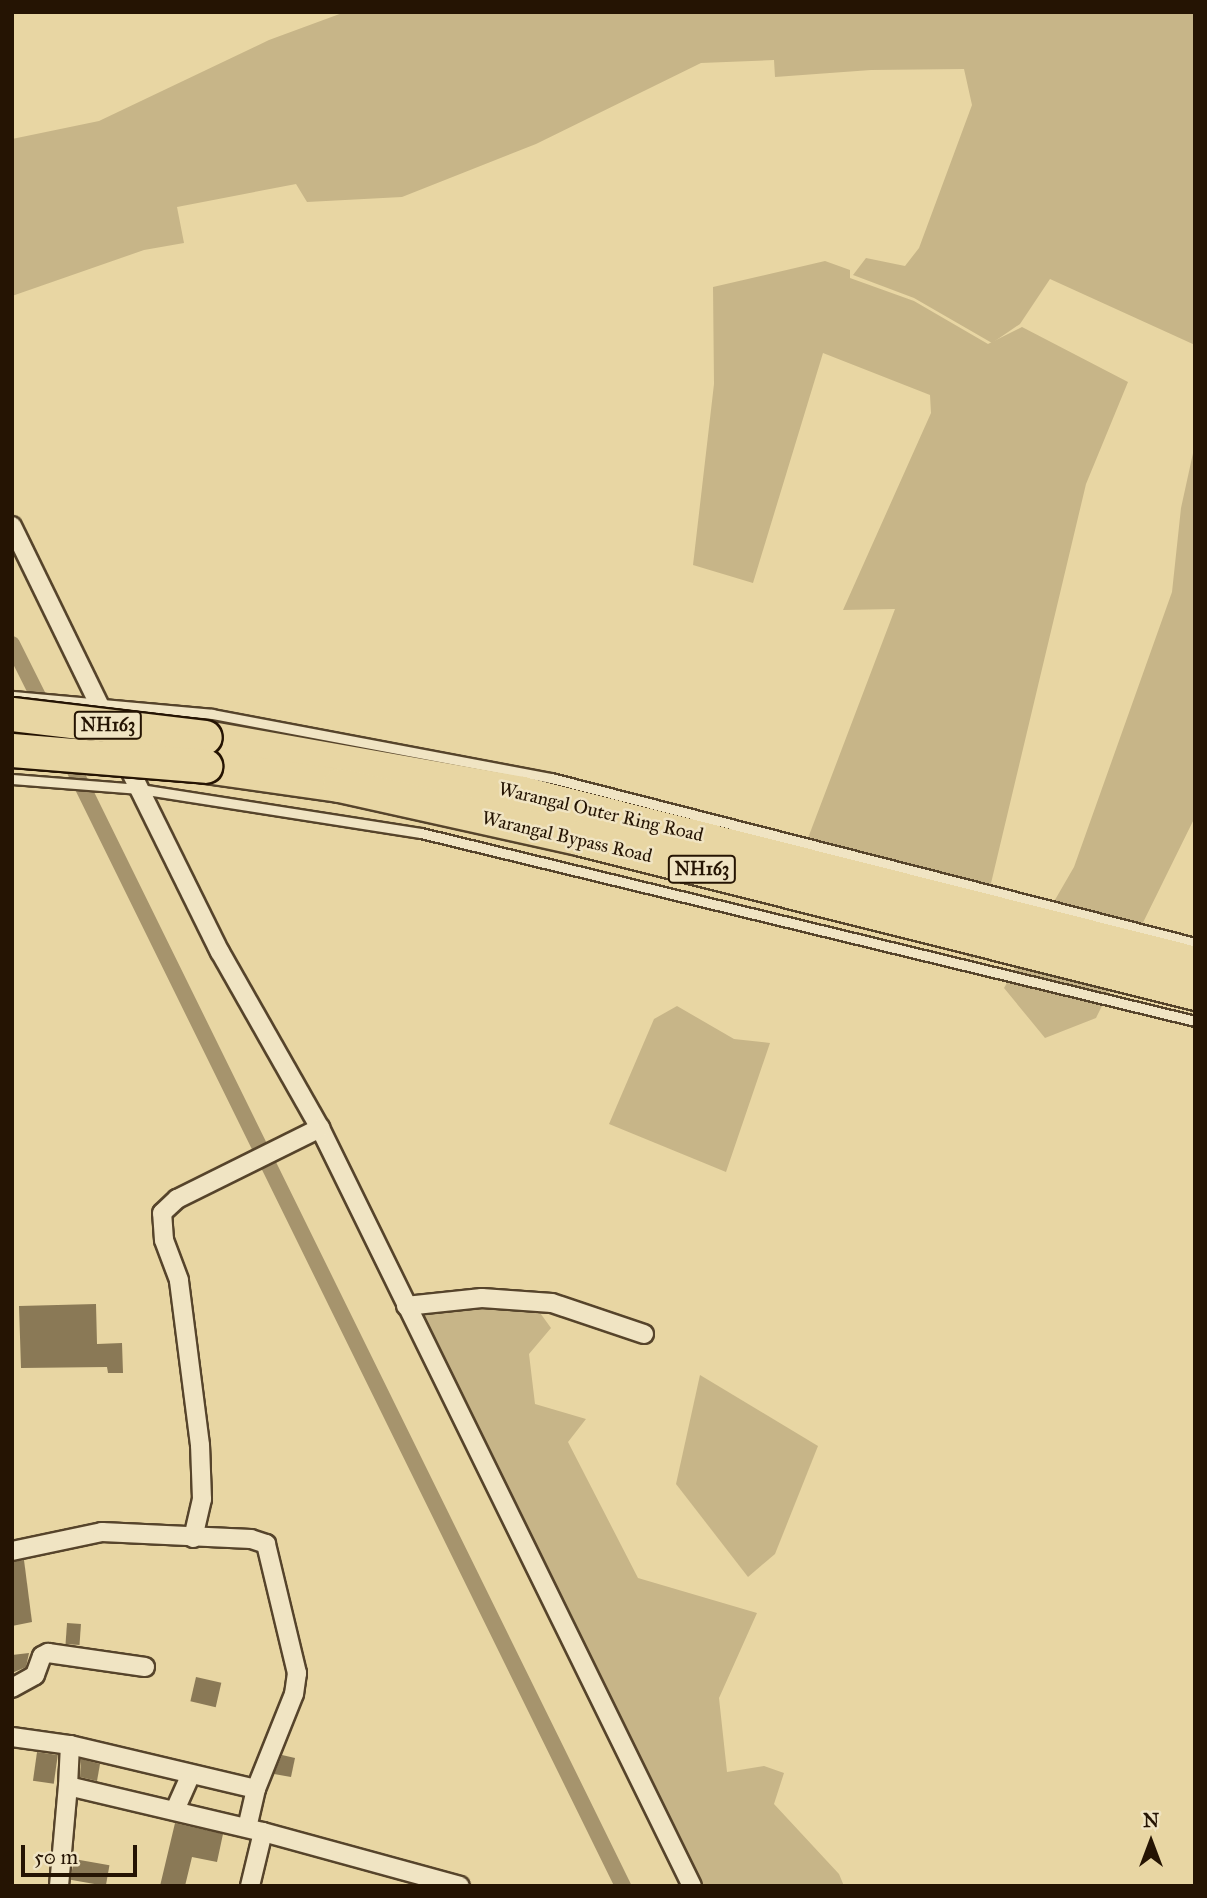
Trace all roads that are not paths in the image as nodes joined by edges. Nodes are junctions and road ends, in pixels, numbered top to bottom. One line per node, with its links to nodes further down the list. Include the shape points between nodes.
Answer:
1 (12, 526): 3 (street)
2 (12, 696): 3 (lane)
3 (97, 701): 8 (street); 9 (lane, via 212,714 551,778)
4 (12, 714): 6 (highway, Warangal Bypass Road / NH163, bridge)
5 (12, 750): 6 (highway, Warangal Bypass Road / NH163, bridge)
6 (205, 751): 10 (highway, Warangal Outer Ring Road / NH163, via 522,793); 11 (highway, Warangal Bypass Road / NH163, via 578,838)
7 (12, 779): 8 (lane)
8 (140, 789): 12 (lane, via 421,833); 13 (street, via 220,952)
9 (1195, 943)
10 (1195, 963)
11 (1195, 993)
12 (1195, 1021)
13 (320, 1128): 14 (street); 16 (street, via 177,1199 162,1213 160,1223 178,1280 200,1445 202,1499)
14 (406, 1306): 15 (street, via 482,1298 552,1303); 30 (street)
15 (644, 1334)
16 (193, 1538): 17 (street, via 102,1532); 24 (street, via 251,1539 266,1544 292,1637 298,1673 294,1693)
17 (12, 1551)
18 (145, 1667): 19 (street, via 48,1653 42,1656 35,1675)
19 (12, 1688)
20 (12, 1737): 21 (street)
21 (70, 1745): 22 (street); 23 (street)
22 (191, 1776): 24 (street); 25 (street)
23 (68, 1786): 25 (street); 27 (street)
24 (256, 1789): 26 (street)
25 (175, 1810): 26 (street)
26 (255, 1830): 28 (street); 29 (street)
27 (59, 1886)
28 (250, 1886)
29 (460, 1886)
30 (692, 1886)

